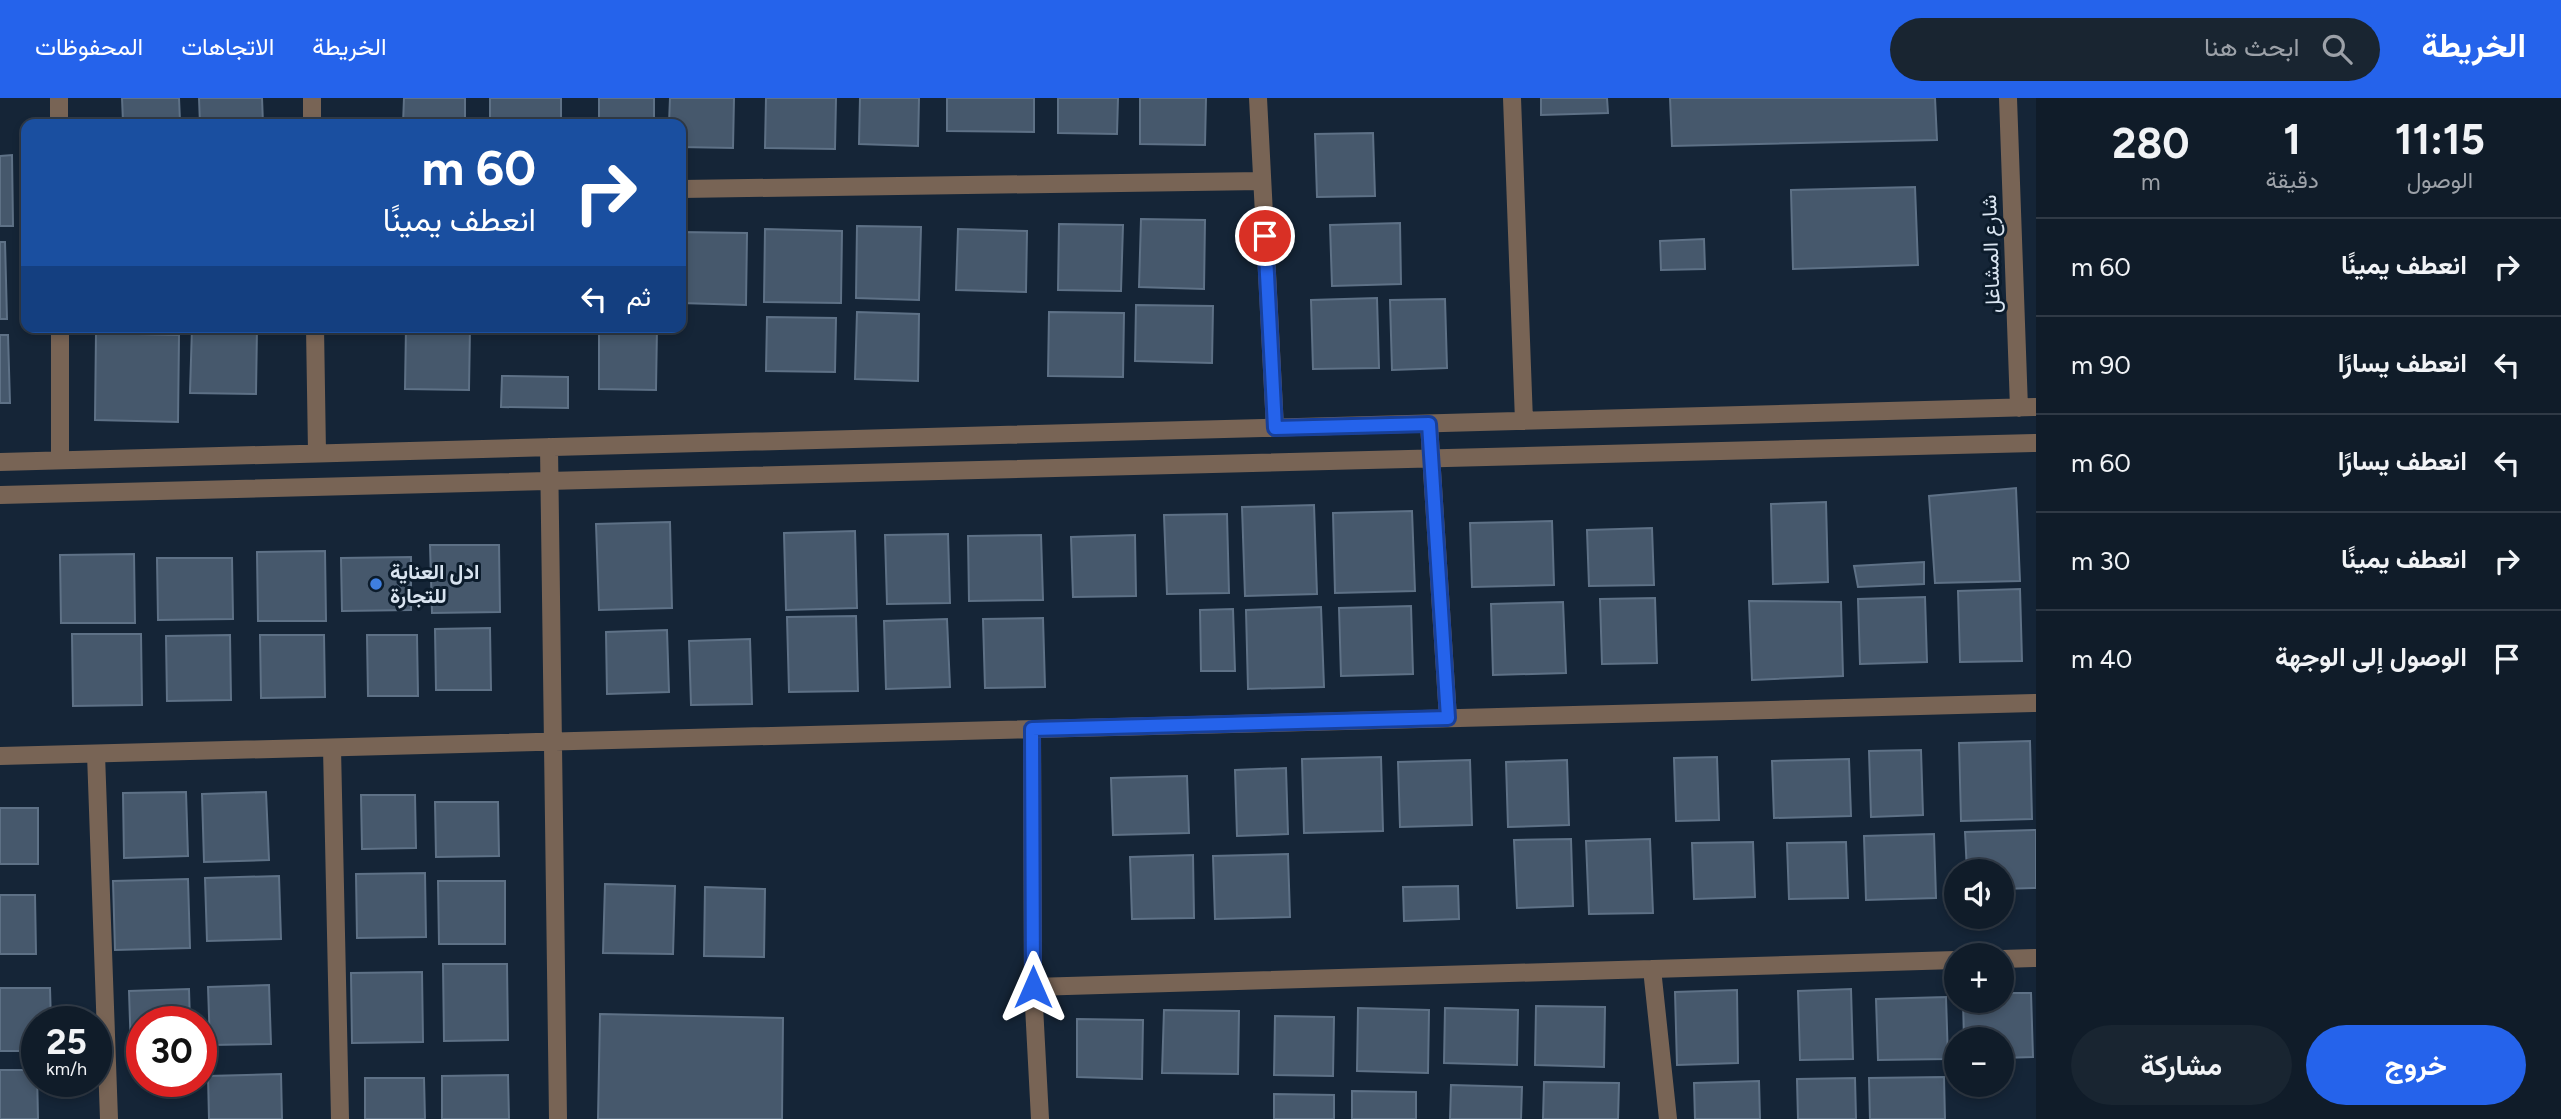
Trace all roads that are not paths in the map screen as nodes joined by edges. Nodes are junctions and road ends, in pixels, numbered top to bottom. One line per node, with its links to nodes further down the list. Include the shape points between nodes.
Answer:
1 (59, 98): 6 (street)
2 (312, 98): 7 (street)
3 (1258, 98): 8 (street)
4 (1512, 98): 13 (street)
5 (2008, 98): 12 (street, شارع المشاغل)
6 (59, 119)
7 (312, 119)
8 (1262, 181): 9 (street); 15 (street)
9 (686, 189)
10 (60, 333): 20 (street)
11 (315, 333): 18 (street)
12 (2028, 408): 13 (street)
13 (1524, 421): 14 (street)
14 (1429, 424): 15 (street); 19 (street)
15 (1275, 428): 17 (street)
16 (2036, 443): 19 (street)
17 (549, 447): 18 (street); 22 (street)
18 (317, 453): 20 (street)
19 (1432, 458): 22 (street); 25 (street)
20 (60, 460): 21 (street)
21 (0, 462)
22 (550, 481): 23 (street); 27 (street)
23 (0, 495)
24 (2036, 703): 25 (street)
25 (1448, 718): 26 (street)
26 (1032, 729): 27 (street); 35 (street)
27 (553, 742): 28 (street); 38 (street)
28 (332, 748): 29 (street); 37 (street)
29 (96, 754): 30 (street); 36 (street)
30 (0, 756)
31 (2036, 958): 32 (street)
32 (2014, 959)
33 (1944, 960): 34 (street)
34 (1652, 970): 35 (street); 40 (street)
35 (1033, 987): 39 (street)
36 (109, 1119)
37 (340, 1119)
38 (558, 1119)
39 (1040, 1119)
40 (1668, 1119)

